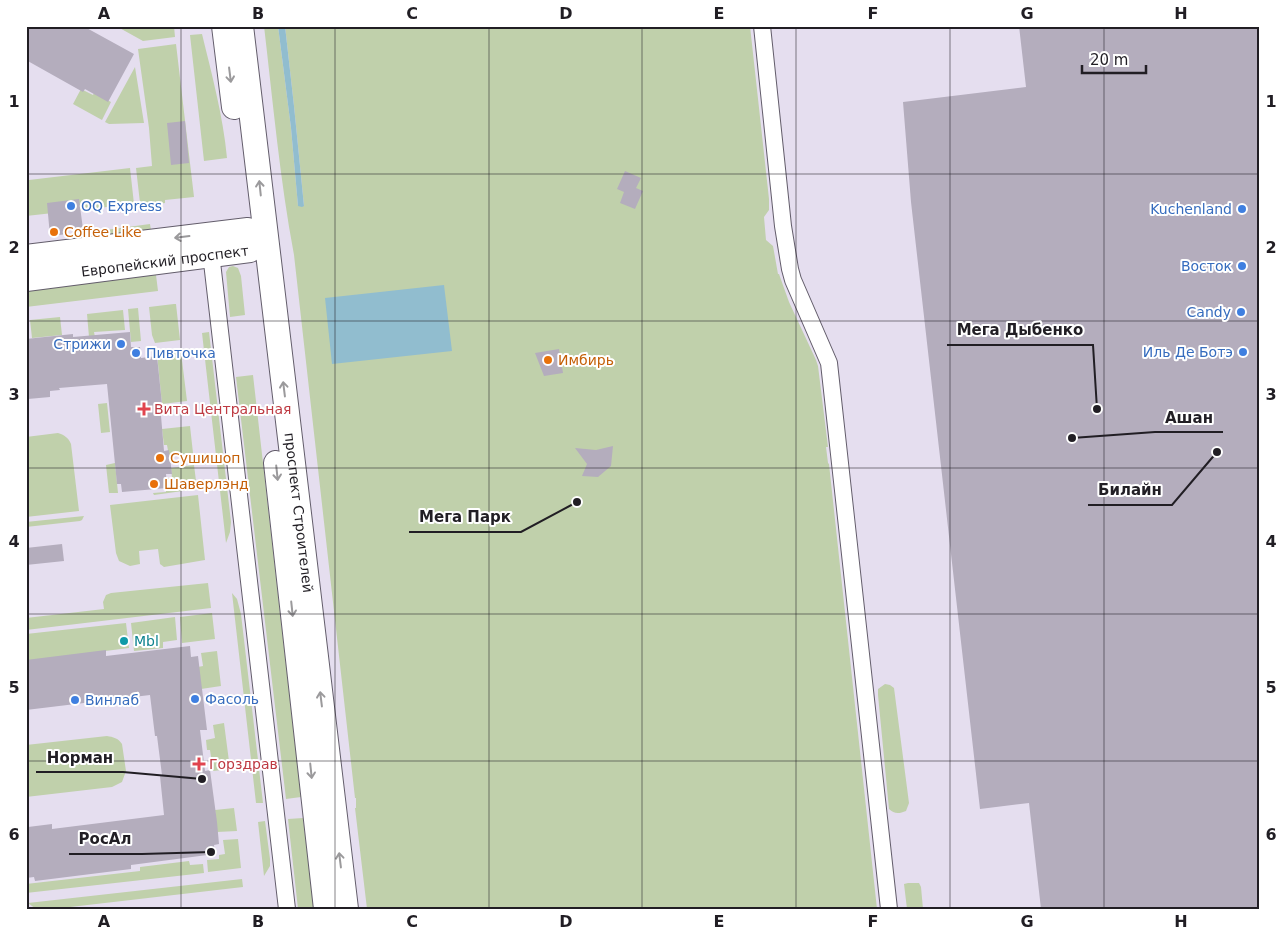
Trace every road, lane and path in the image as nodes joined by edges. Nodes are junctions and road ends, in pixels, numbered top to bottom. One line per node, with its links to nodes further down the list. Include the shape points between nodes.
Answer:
1 (224, 26): 4 (street, проспект Строителей, one-way to 4)
2 (241, 26): 4 (street, проспект Строителей, one-way to 2)
3 (762, 26): 11 (street, via 790,269 829,363)
4 (254, 239): 5 (street, Европейский проспект); 9 (street, проспект Строителей, one-way to 9, via 261,333); 10 (street, проспект Строителей, one-way to 4)
5 (210, 245): 6 (street, Европейский проспект, one-way to 6); 7 (street, Европейский проспект); 8 (street)
6 (26, 257)
7 (26, 279)
8 (287, 909)
9 (326, 909)
10 (346, 909)
11 (889, 909)

